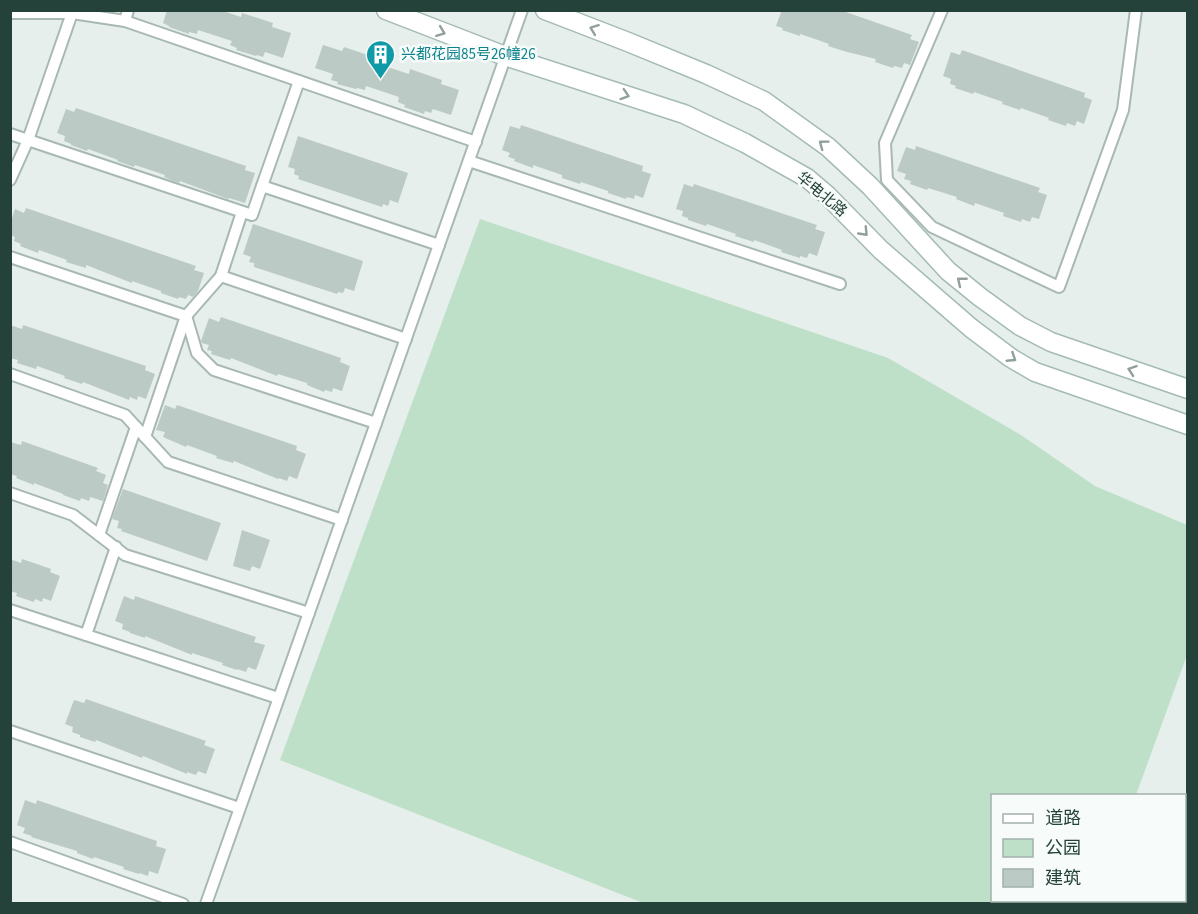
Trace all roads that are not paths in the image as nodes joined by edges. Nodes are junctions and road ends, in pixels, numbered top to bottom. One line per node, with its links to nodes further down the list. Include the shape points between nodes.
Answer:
1 (386, 10): 9 (main road, 华电北路, one-way to 9)
2 (522, 10): 9 (lane)
3 (545, 10): 25 (main road, one-way to 3, via 1052,342 1020,326 948,271 870,186 828,147 764,101)
4 (942, 10): 5 (lane, via 885,143 887,180 932,227 1059,287 1123,110)
5 (1136, 10)
6 (10, 13): 7 (lane)
7 (72, 13): 8 (lane); 12 (lane)
8 (126, 16): 10 (lane)
9 (505, 56): 13 (lane); 27 (main road, 华电北路, one-way to 27, via 684,114 745,143 807,178 881,250 1011,358 1035,372)
10 (299, 81): 13 (lane); 16 (lane)
11 (10, 134): 12 (lane)
12 (28, 140): 15 (lane); 17 (lane)
13 (476, 142): 14 (lane)
14 (469, 161): 18 (lane); 21 (lane)
15 (10, 180)
16 (262, 186): 17 (lane, via 252,215); 18 (lane)
17 (242, 212): 20 (lane)
18 (439, 245): 23 (lane)
19 (10, 257): 22 (lane)
20 (221, 276): 22 (lane); 23 (lane)
21 (840, 284)
22 (186, 315): 26 (lane, via 197,353 214,370); 29 (lane)
23 (406, 339): 26 (lane)
24 (10, 374): 28 (lane, via 125,415)
25 (1188, 389)
26 (376, 423): 31 (lane)
27 (1188, 425)
28 (136, 427): 29 (lane); 32 (lane)
29 (145, 437): 31 (lane, via 168,462)
30 (10, 493): 32 (lane, via 73,515)
31 (342, 520): 35 (lane)
32 (99, 535): 33 (lane)
33 (116, 548): 35 (lane, via 125,555); 36 (lane)
34 (10, 610): 36 (lane)
35 (309, 613): 37 (lane)
36 (86, 635): 37 (lane)
37 (278, 698): 39 (lane)
38 (10, 731): 39 (lane)
39 (239, 808): 42 (lane)
40 (10, 842): 41 (lane)
41 (183, 903)
42 (206, 903)

